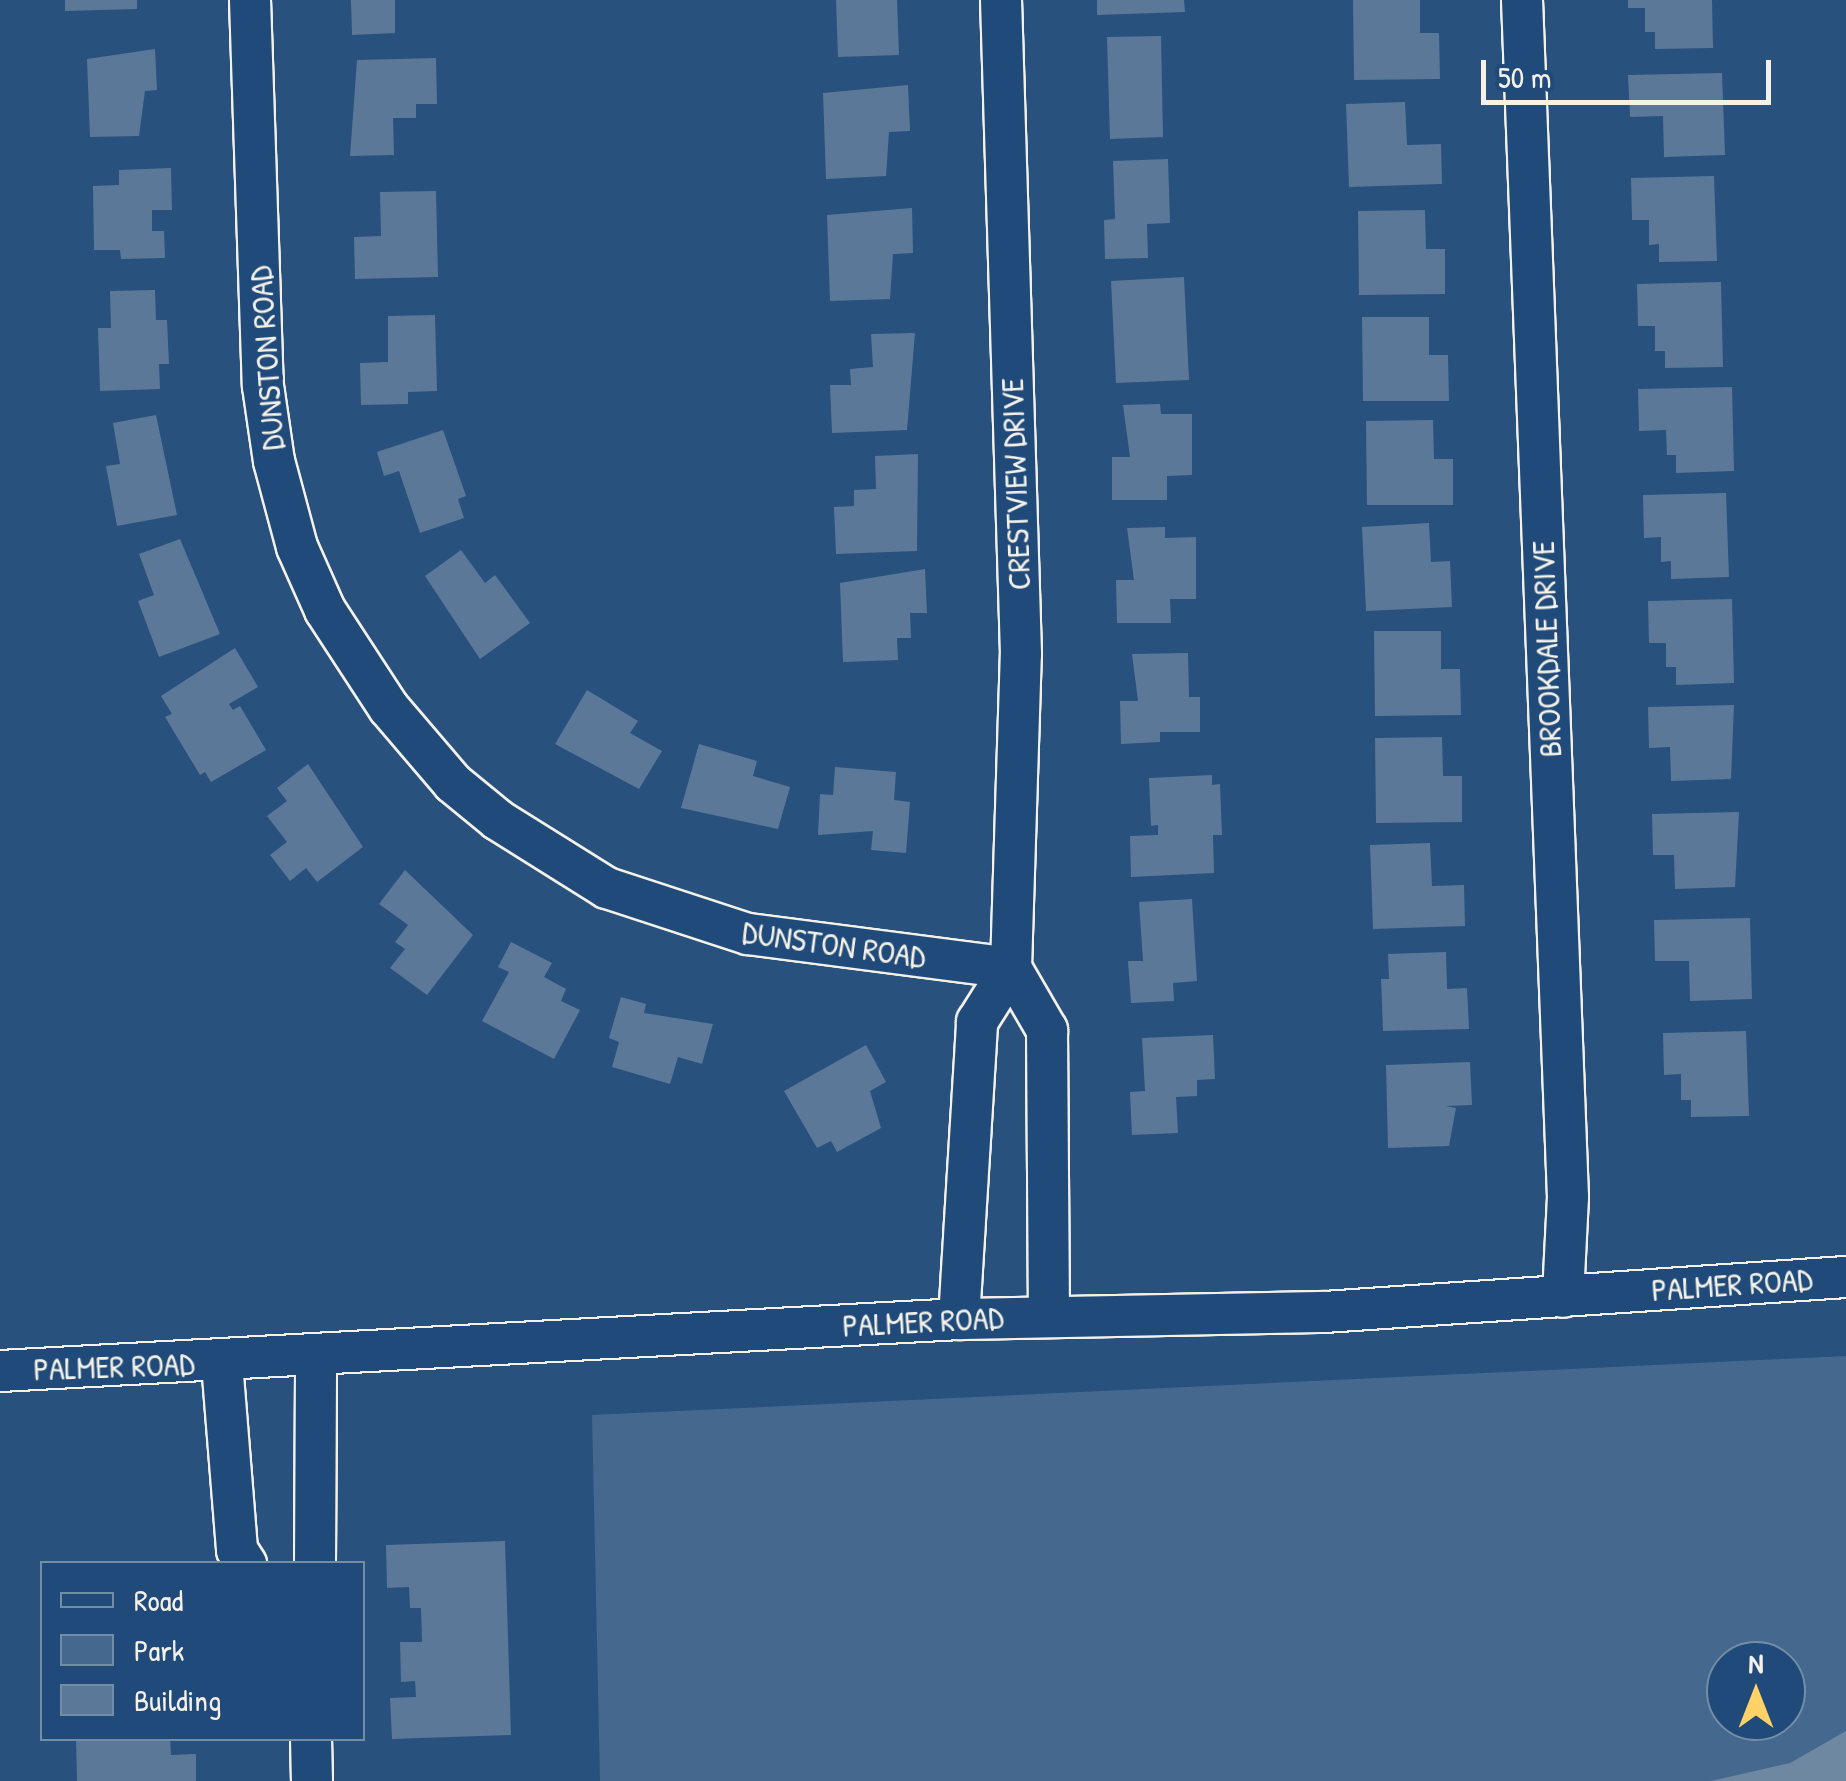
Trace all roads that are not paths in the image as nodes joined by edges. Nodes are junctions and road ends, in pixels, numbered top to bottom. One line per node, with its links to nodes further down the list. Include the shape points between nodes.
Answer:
1 (250, 0): 4 (street, DUNSTON ROAD, via 262,386 274,460 297,546 325,610 389,708 453,783 498,820 607,888 730,931)
2 (1000, 0): 4 (street, CRESTVIEW DRIVE, via 1021,654)
3 (1522, 0): 6 (street, BROOKDALE DRIVE, via 1568,1197)
4 (1011, 968): 7 (street, via 1048,1030); 8 (street, via 977,1022)
5 (1846, 1277): 6 (street, PALMER ROAD)
6 (1563, 1297): 7 (street, PALMER ROAD, via 1324,1312)
7 (1049, 1316): 8 (street, PALMER ROAD)
8 (959, 1319): 9 (street, PALMER ROAD)
9 (316, 1358): 10 (street, PALMER ROAD); 13 (street)
10 (222, 1363): 11 (street, PALMER ROAD); 12 (street, via 237,1550)
11 (0, 1370)
12 (244, 1561)
13 (315, 1561)
14 (310, 1741): 15 (street)
15 (312, 1781)

